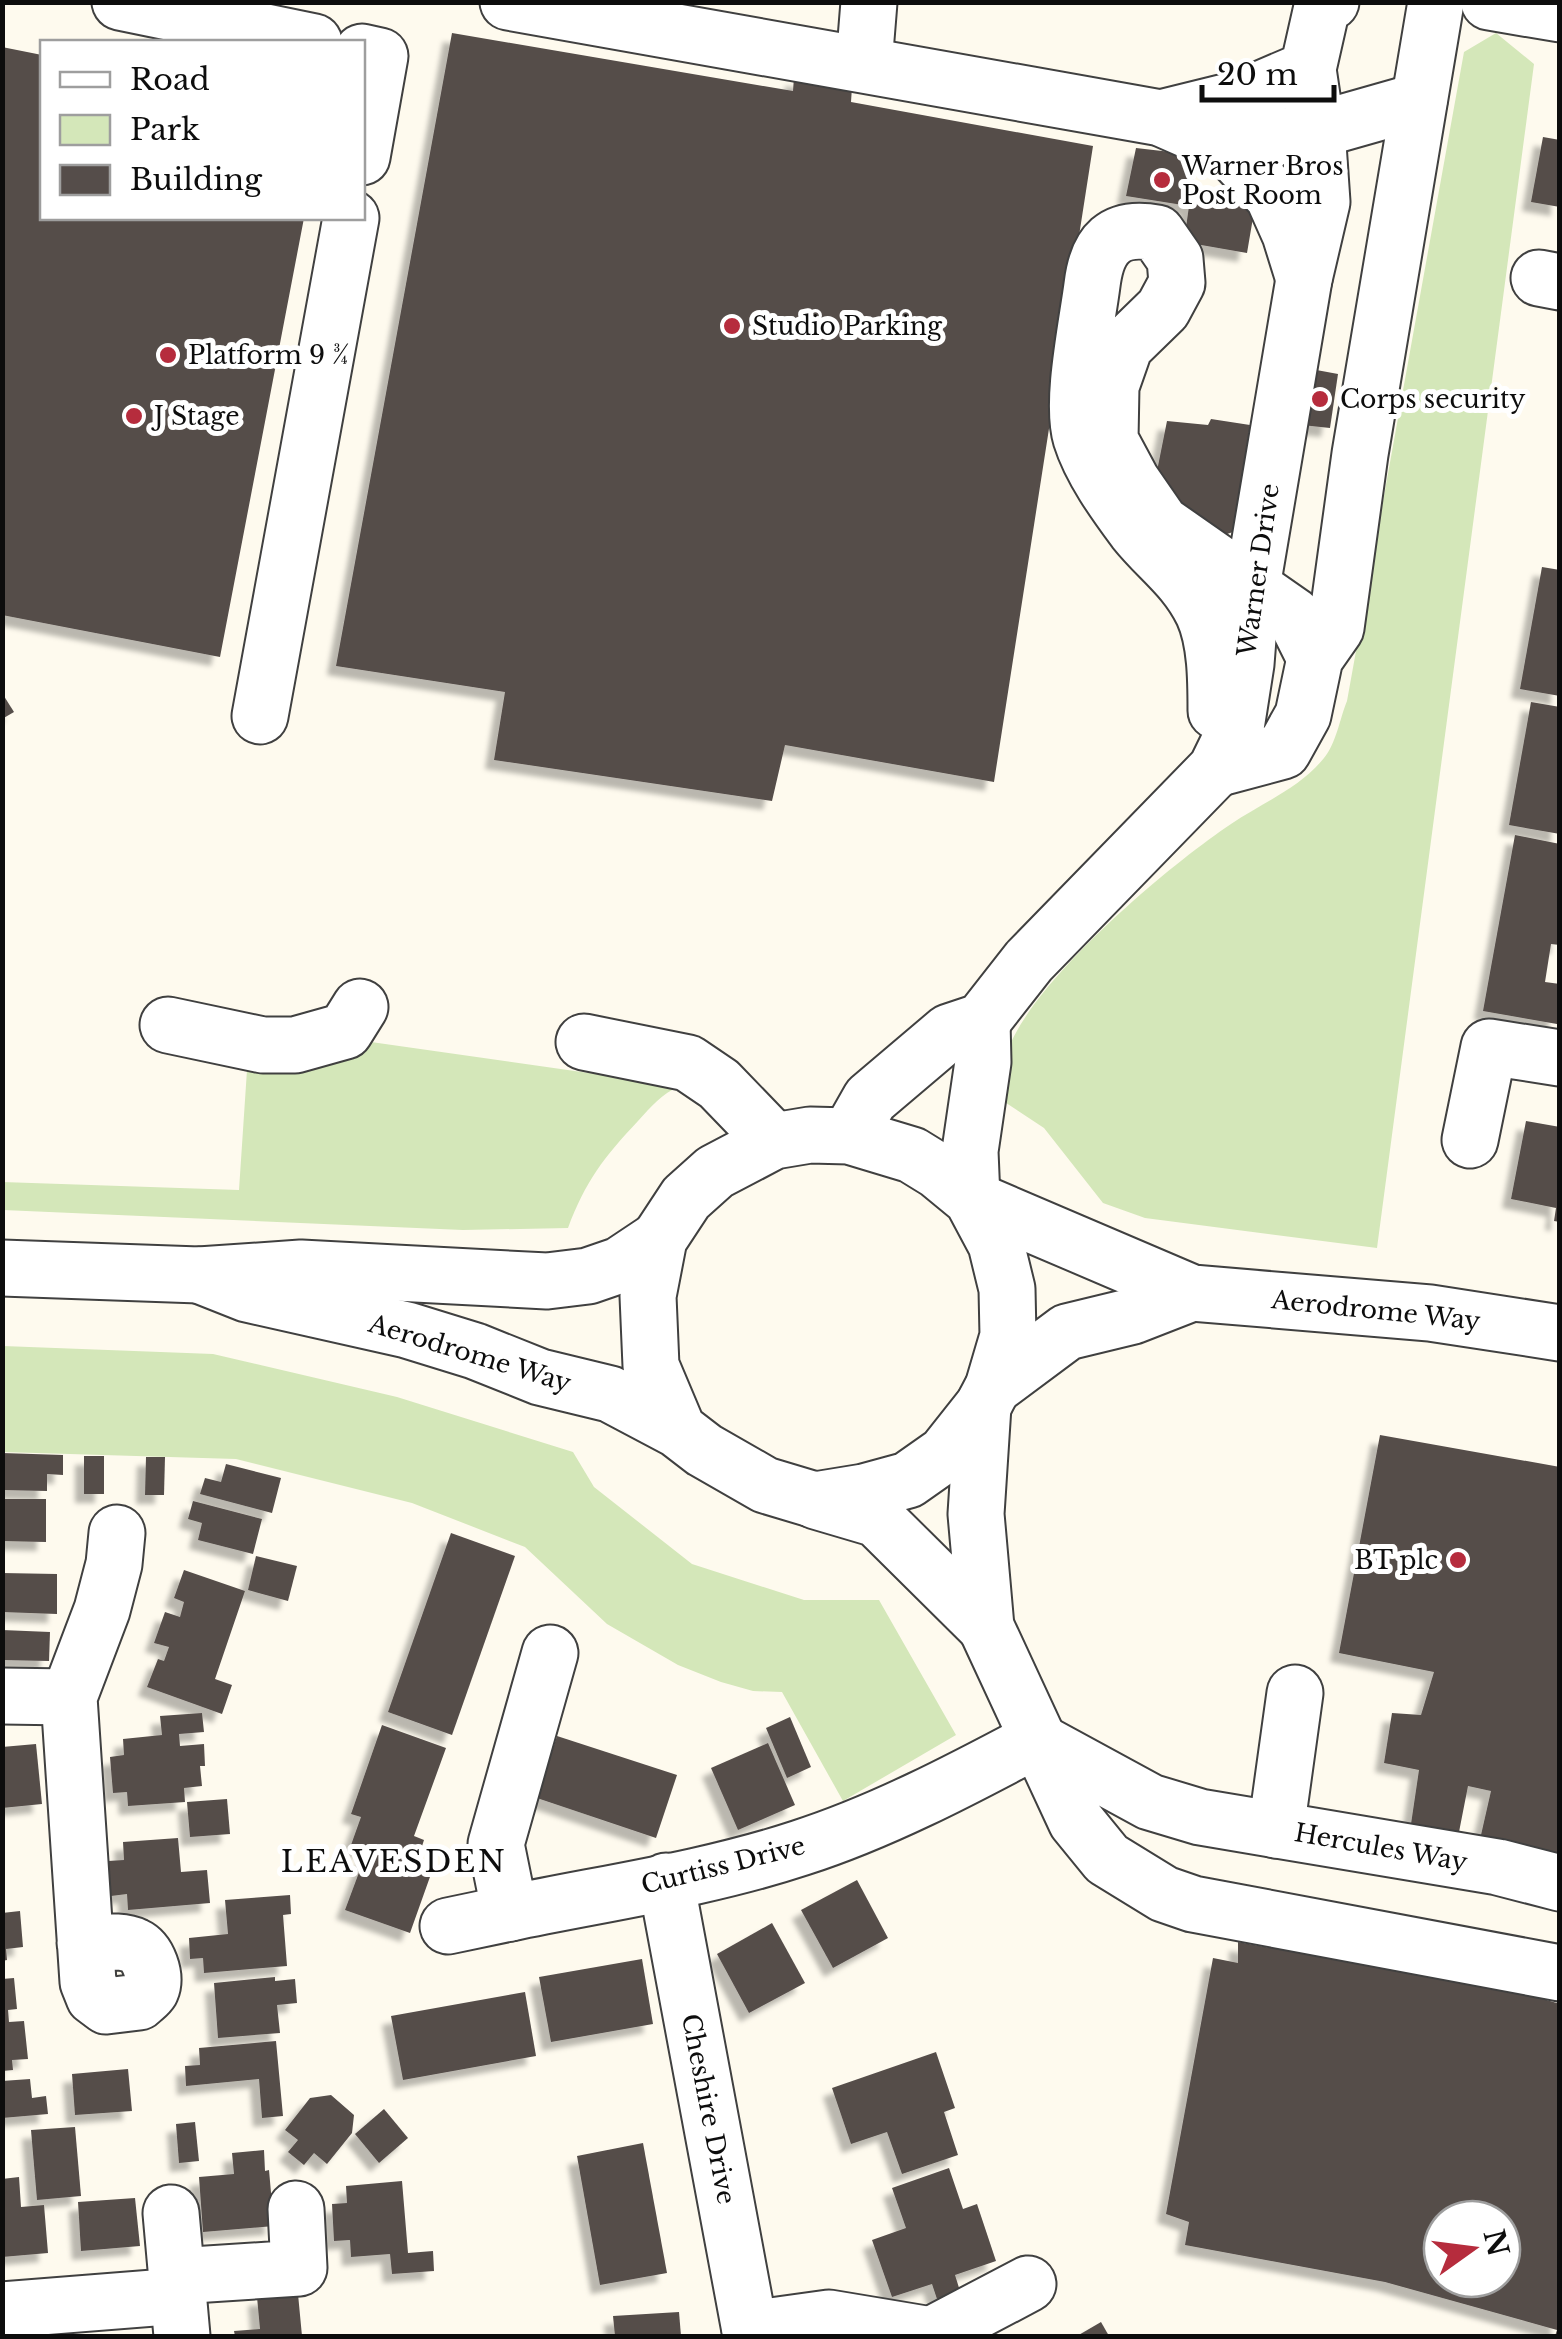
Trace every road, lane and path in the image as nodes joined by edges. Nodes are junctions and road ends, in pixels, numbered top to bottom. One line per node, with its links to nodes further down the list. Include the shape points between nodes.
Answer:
1 (120, 2): 9 (street)
2 (508, 2): 8 (street)
3 (869, 2): 11 (street)
4 (1331, 2): 12 (street, via 1322,8)
5 (1436, 2): 13 (street)
6 (1489, 2): 7 (street)
7 (1560, 14)
8 (725, 21): 11 (street)
9 (304, 40)
10 (365, 53): 16 (street, via 380,56)
11 (864, 64): 14 (street)
12 (1308, 69): 14 (street, via 1238,99); 15 (street, Warner Drive)
13 (1419, 101): 15 (street); 23 (street, via 1336,628)
14 (1161, 118): 17 (street)
15 (1317, 130): 17 (street); 21 (street, Warner Drive, via 1322,202)
16 (365, 140)
17 (1227, 147): 21 (street, via 1273,196)
18 (1082, 219): 20 (street)
19 (352, 220): 24 (street)
20 (1134, 229): 22 (street, via 1156,233 1175,259 1177,283 1164,309 1126,346 1111,386 1110,440 1161,523); 25 (street, via 1109,239 1095,266 1079,388 1080,434 1137,533 1179,574 1205,616 1216,675)
21 (1304, 279): 22 (street, Warner Drive)
22 (1252, 587): 23 (street, via 1294,616); 25 (street, Warner Drive, via 1236,728)
23 (1315, 658): 25 (street, Warner Drive, via 1303,715 1283,751)
24 (260, 716)
25 (1216, 770): 27 (street, Warner Drive, via 1029,961)
26 (360, 1007): 28 (street, via 345,1031 295,1045)
27 (982, 1021): 31 (street, Warner Drive, via 949,1032 870,1099); 34 (street)
28 (168, 1025)
29 (584, 1042): 33 (street, via 688,1063 719,1084)
30 (1560, 1058): 32 (street, via 1488,1047)
31 (849, 1136): 33 (street); 34 (street, via 912,1155)
32 (1470, 1140)
33 (774, 1142): 35 (street, via 715,1172 686,1198)
34 (972, 1199): 38 (street, Aerodrome Way); 40 (street, via 996,1244 1007,1290 1008,1336)
35 (659, 1238): 37 (street, Aerodrome Way, via 620,1265 546,1280 301,1268); 41 (street, via 648,1296 652,1366)
36 (2, 1268): 37 (street, Aerodrome Way)
37 (199, 1275): 41 (street, Aerodrome Way, via 247,1294 407,1330 610,1394)
38 (1192, 1292): 39 (street, Aerodrome Way, via 1430,1313); 40 (street, Aerodrome Way, via 1067,1332)
39 (1560, 1333)
40 (988, 1397): 42 (street, via 945,1454 908,1480); 44 (street, via 976,1514)
41 (678, 1430): 42 (street, Aerodrome Way, via 765,1485)
42 (815, 1500): 44 (street, via 877,1518)
43 (115, 1534): 48 (street, via 102,1610)
44 (986, 1627): 49 (street)
45 (550, 1653): 55 (street, via 496,1844)
46 (1295, 1693): 51 (street)
47 (2, 1696): 48 (street)
48 (68, 1697): 57 (street)
49 (1036, 1740): 50 (street, Hercules Way, via 1150,1802); 52 (street, Curtiss Drive, via 802,1848); 54 (street, via 1076,1821 1107,1860)
50 (1200, 1818): 51 (street, Hercules Way); 54 (street, via 1186,1828 1178,1850 1181,1881)
51 (1276, 1830): 53 (street, Hercules Way, via 1498,1866)
52 (666, 1881): 55 (street, Curtiss Drive); 64 (street, Cheshire Drive)
53 (1560, 1883)
54 (1193, 1904): 58 (street, via 1270,1932)
55 (510, 1913): 56 (street, Curtiss Drive)
56 (448, 1926)
57 (85, 1943)
58 (1560, 1972)
59 (296, 2209): 62 (street, via 299,2268)
60 (172, 2213): 62 (street)
61 (1028, 2284): 64 (street, via 931,2335 830,2318)
62 (179, 2303): 63 (street)
63 (2, 2310)
64 (750, 2333)

